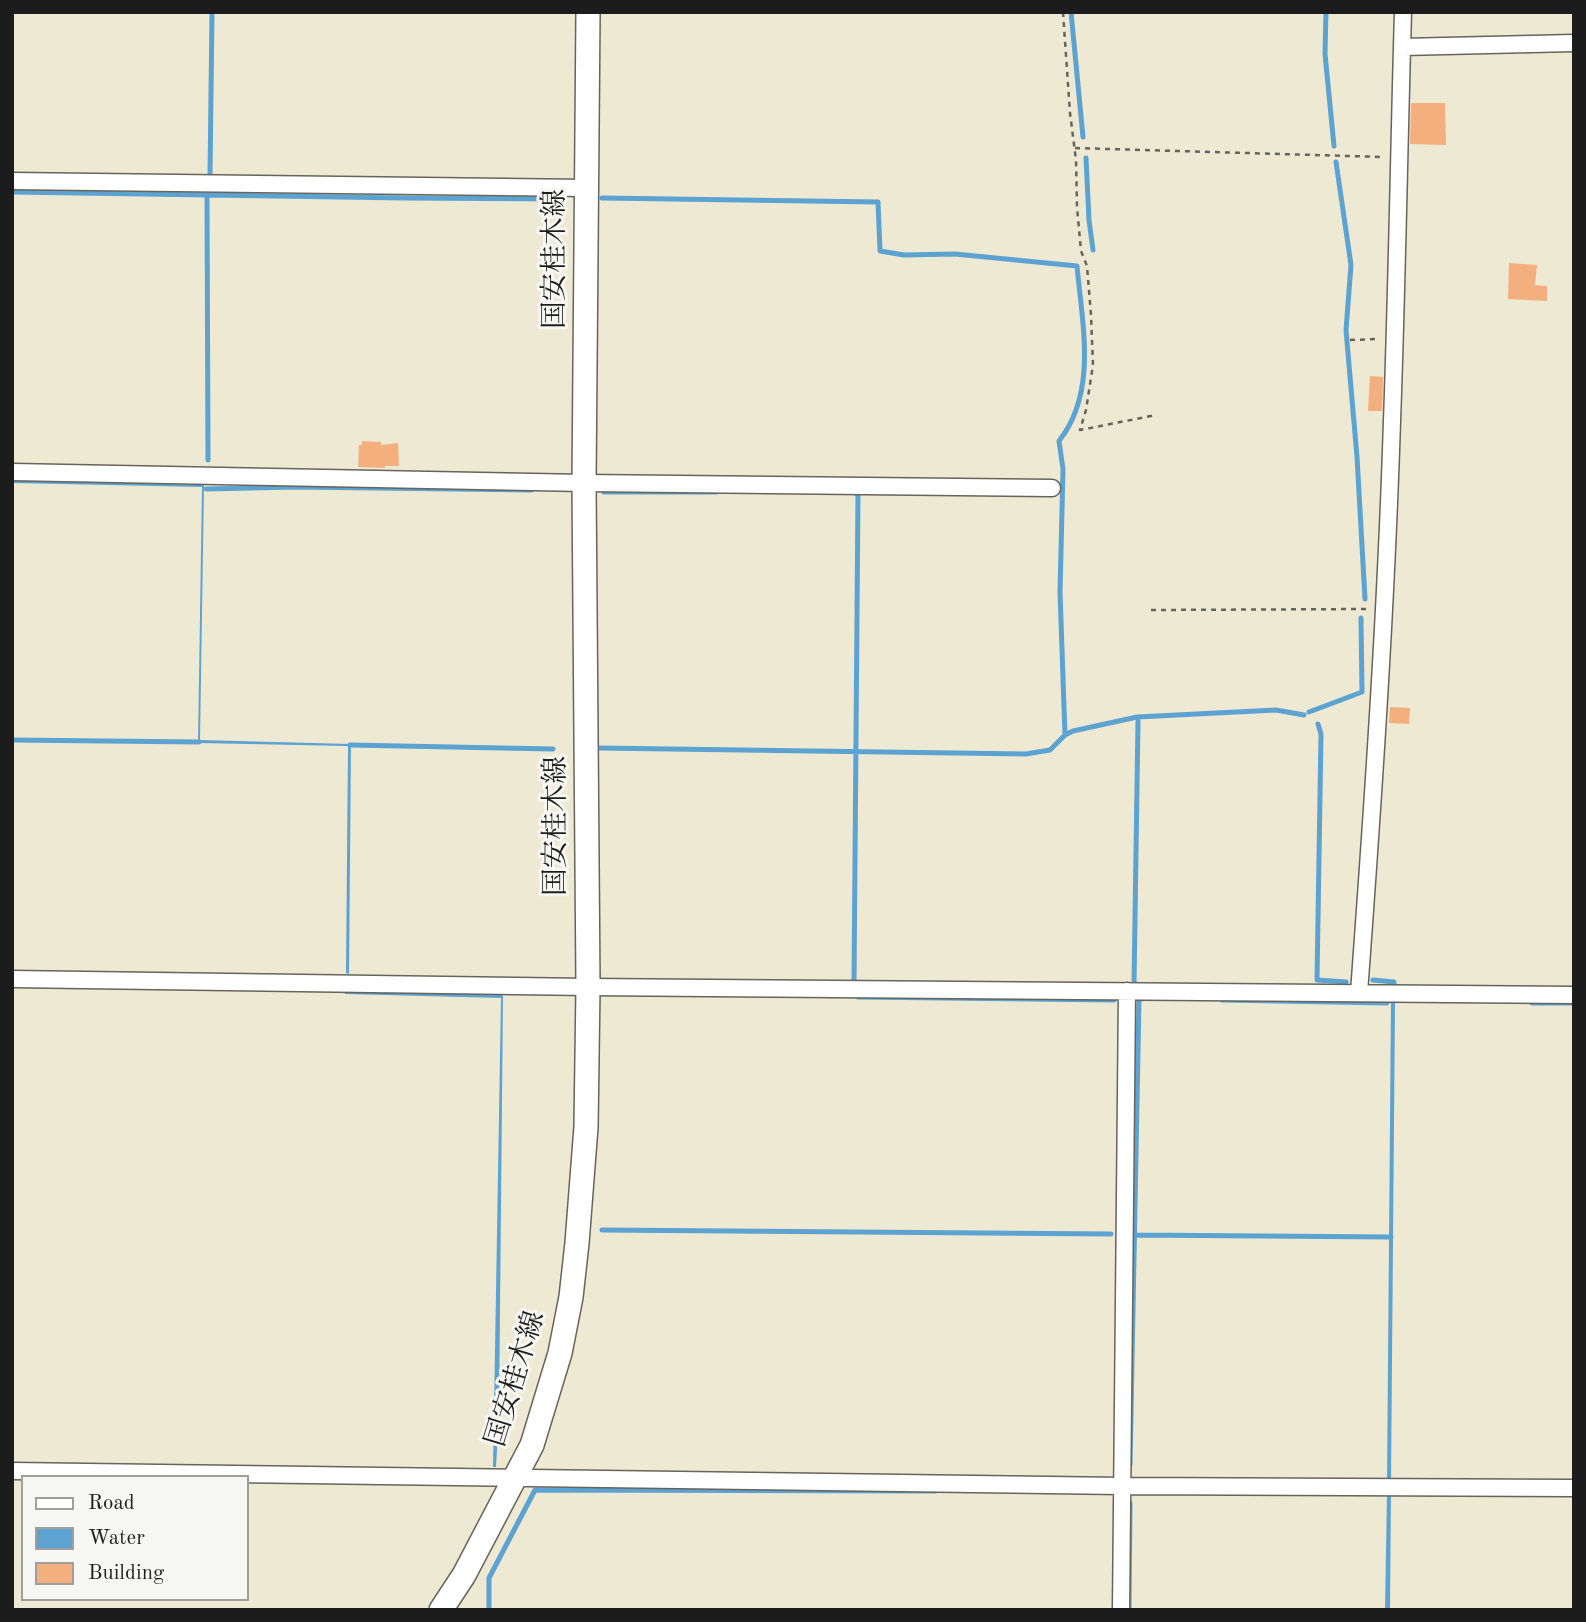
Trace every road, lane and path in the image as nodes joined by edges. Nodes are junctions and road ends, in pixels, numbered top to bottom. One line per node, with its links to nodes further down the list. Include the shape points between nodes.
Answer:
1 (588, 12): 9 (main road, 国安桂木線)
2 (1063, 12): 6 (path)
3 (1403, 12): 5 (street)
4 (1574, 43): 5 (street)
5 (1402, 47): 7 (street)
6 (1075, 148): 7 (path); 12 (path, via 1093,365 1080,430)
7 (1398, 157): 10 (street)
8 (12, 181): 9 (street)
9 (586, 188): 14 (main road, 国安桂木線)
10 (1394, 338): 11 (path); 16 (street)
11 (1350, 340)
12 (1156, 415)
13 (12, 472): 14 (street)
14 (584, 483): 15 (street); 19 (main road, 国安桂木線)
15 (1052, 488)
16 (1384, 609): 17 (path); 21 (street)
17 (1151, 610)
18 (12, 979): 19 (street)
19 (588, 987): 20 (street); 24 (main road, 国安桂木線, via 586,1127 571,1297 547,1399)
20 (1127, 991): 21 (street); 25 (street)
21 (1359, 993): 22 (street)
22 (1574, 995)
23 (12, 1471): 24 (street)
24 (515, 1479): 25 (street); 27 (main road, 国安桂木線)
25 (1122, 1486): 26 (street); 28 (street)
26 (1574, 1488)
27 (441, 1610)
28 (1121, 1610)

